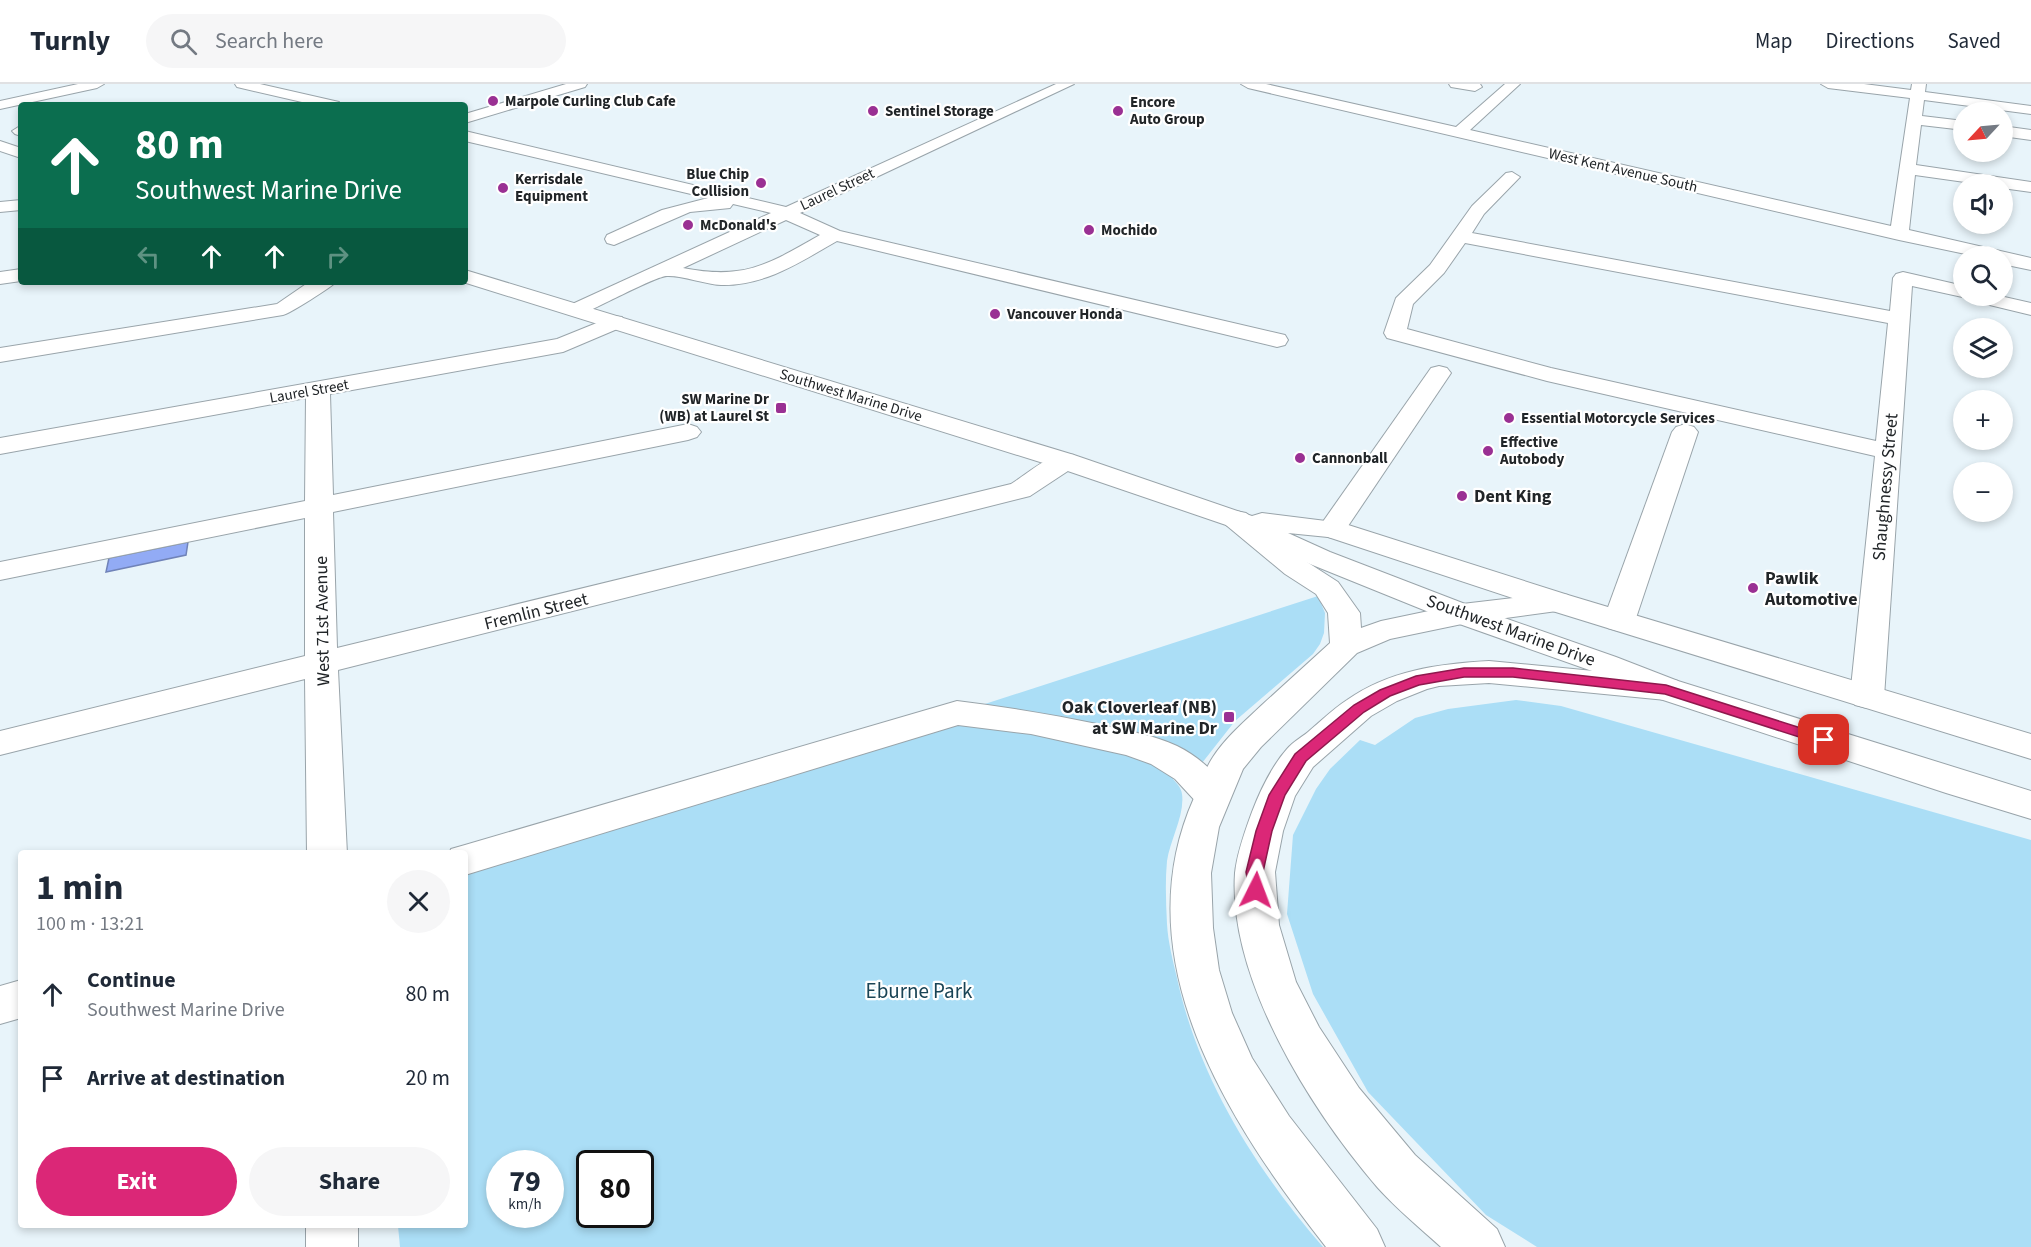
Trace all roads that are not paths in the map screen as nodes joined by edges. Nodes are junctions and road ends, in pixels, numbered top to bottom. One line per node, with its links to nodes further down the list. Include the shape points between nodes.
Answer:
1 (97, 84): 12 (main road)
2 (242, 84): 11 (main road)
3 (580, 84): 14 (main road)
4 (1067, 84): 30 (main road, Laurel Street)
5 (1248, 84): 17 (main road, West Kent Avenue South)
6 (1456, 84): 9 (main road)
7 (1513, 84): 17 (main road)
8 (1828, 84): 10 (main road)
9 (1475, 87)
10 (1918, 89): 13 (main road, via 1941,99); 15 (main road)
11 (321, 102)
12 (0, 105)
13 (2031, 110)
14 (468, 117)
15 (1914, 120): 16 (main road); 23 (main road)
16 (1953, 125)
17 (1459, 132): 21 (main road, West Kent Avenue South)
18 (2013, 133): 19 (main road)
19 (2031, 135)
20 (468, 137): 30 (main road)
21 (1600, 165): 22 (main road, via 1631,157); 27 (main road, West Kent Avenue South)
22 (1673, 165)
23 (1908, 169): 26 (main road); 31 (main road)
24 (1726, 175): 27 (main road)
25 (1512, 177): 33 (main road, via 1478,210)
26 (2031, 187)
27 (1716, 192): 31 (main road, West Kent Avenue South)
28 (18, 205): 29 (main road)
29 (0, 207)
30 (781, 215): 32 (main road); 34 (main road, via 706,202); 38 (main road, Laurel Street)
31 (1899, 234): 35 (main road, West Kent Avenue South)
32 (834, 235): 38 (main road, via 760,273 737,278 701,277); 49 (main road)
33 (1460, 236): 47 (main road); 56 (main road, via 1437,269 1403,302 1395,333 1547,374)
34 (614, 239)
35 (1953, 246)
36 (2013, 260): 37 (main road)
37 (2031, 264)
38 (662, 269): 46 (main road, Laurel Street)
39 (18, 275): 41 (main road)
40 (468, 277): 46 (main road, Southwest Marine Drive)
41 (0, 278)
42 (319, 285): 50 (main road, via 288,308 266,313)
43 (1953, 289): 47 (main road, Shaughnessy Street, via 1903,278)
44 (2013, 305): 45 (main road)
45 (2031, 309)
46 (575, 310): 48 (main road, Southwest Marine Drive)
47 (1899, 319): 56 (main road, Shaughnessy Street)
48 (614, 322): 52 (main road, Laurel Street, via 563,345); 57 (main road, Southwest Marine Drive)
49 (1277, 340)
50 (0, 355)
51 (1439, 373): 60 (main road)
52 (318, 389): 55 (main road, Laurel Street); 58 (main road, West 71st Avenue)
53 (688, 432): 58 (main road)
54 (1685, 432): 64 (main road)
55 (0, 446)
56 (1888, 451): 68 (main road, Shaughnessy Street)
57 (1065, 461): 59 (main road, Southwest Marine Drive); 66 (main road, Fremlin Street, via 1020,490)
58 (320, 506): 61 (main road); 66 (main road, West 71st Avenue)
59 (1236, 519): 60 (main road, Southwest Marine Drive); 63 (main road, Southwest Marine Drive, via 1320,558); 65 (main road, via 1296,568 1328,588 1344,613)
60 (1332, 529): 62 (main road, Southwest Marine Drive)
61 (0, 571)
62 (1557, 602): 63 (main road); 64 (main road, Southwest Marine Drive)
63 (1462, 614): 65 (main road, via 1381,631); 67 (main road, Southwest Marine Drive)
64 (1619, 621): 68 (main road, Southwest Marine Drive)
65 (1346, 646): 71 (main road, via 1248,738 1227,764)
66 (321, 664): 69 (main road, Fremlin Street); 73 (main road, West 71st Avenue)
67 (1666, 689): 72 (main road, Southwest Marine Drive); 80 (main road, via 1513,672 1464,673 1416,681 1359,708 1300,758 1277,795 1264,831 1255,872 1258,925 1275,984 1302,1041 1342,1104 1397,1172)
68 (1867, 697): 70 (main road, Southwest Marine Drive)
69 (0, 743)
70 (2031, 747)
71 (1212, 795): 74 (main road, via 1188,770 1164,755 1132,744 1031,722 957,713); 79 (main road, via 1200,827 1191,873 1197,970 1210,1013 1235,1072 1272,1132)
72 (2031, 805)
73 (327, 850)
74 (468, 859)
75 (18, 1000): 76 (main road)
76 (0, 1005)
77 (332, 1228): 78 (main road)
78 (332, 1247)
79 (1359, 1247)
80 (1479, 1247)

